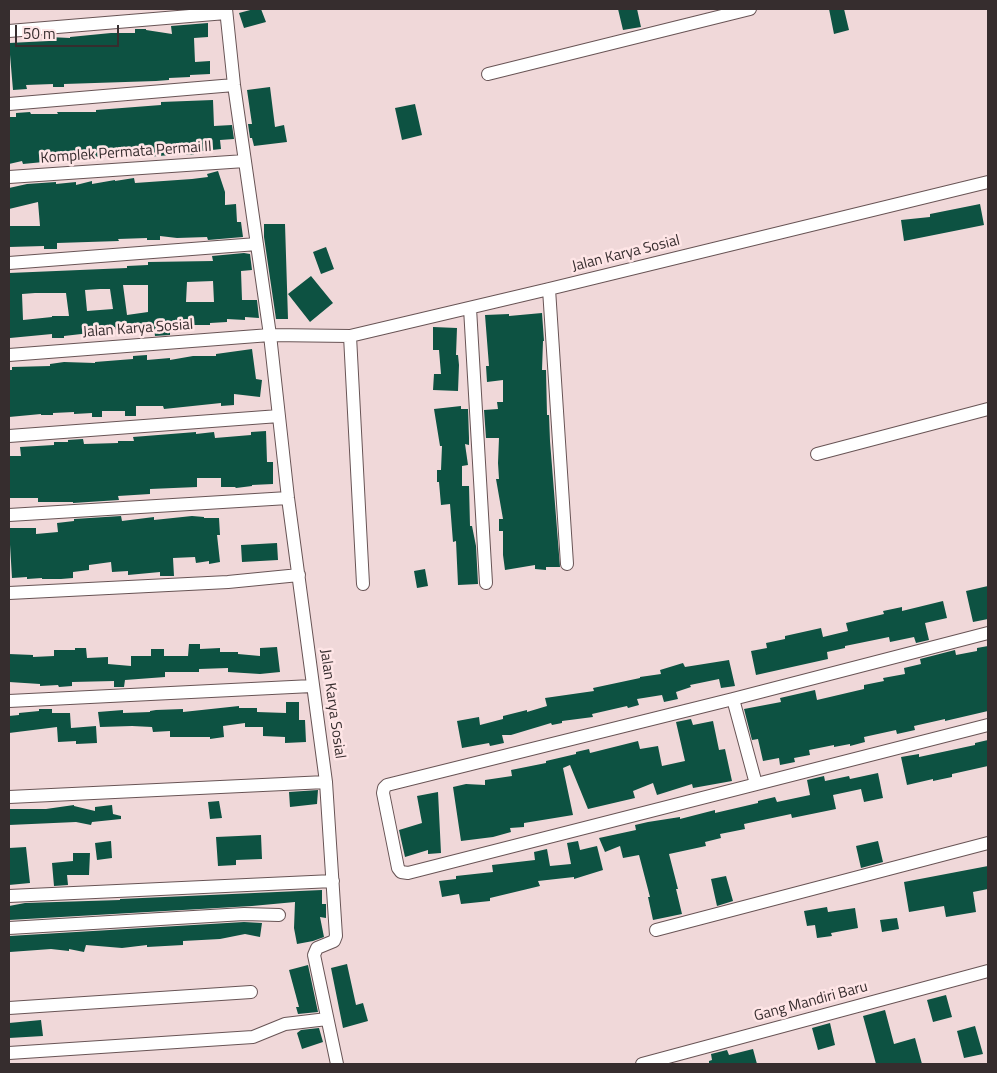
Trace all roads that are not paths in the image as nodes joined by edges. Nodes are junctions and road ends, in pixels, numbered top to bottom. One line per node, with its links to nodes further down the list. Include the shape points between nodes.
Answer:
1 (750, 9): 4 (street)
2 (226, 11): 3 (street); 5 (street)
3 (9, 31)
4 (488, 74)
5 (234, 85): 6 (street); 7 (street)
6 (9, 104)
7 (245, 161): 8 (street, Komplek Permata Permai II); 10 (street)
8 (9, 178)
9 (988, 182): 12 (street, Jalan Karya Sosial)
10 (257, 244): 11 (street); 14 (street)
11 (9, 263)
12 (549, 289): 13 (street, Jalan Karya Sosial); 23 (street)
13 (470, 308): 15 (street, Jalan Karya Sosial); 25 (street)
14 (270, 335): 15 (street, Jalan Karya Sosial); 16 (street, Jalan Karya Sosial); 18 (street, Jalan Karya Sosial)
15 (350, 336): 26 (street)
16 (9, 355)
17 (988, 409): 20 (street)
18 (279, 416): 19 (street); 21 (street, Jalan Karya Sosial)
19 (9, 436)
20 (817, 454)
21 (288, 498): 22 (street); 24 (street, Jalan Karya Sosial)
22 (9, 515)
23 (567, 564)
24 (299, 575): 27 (street, via 228,582); 29 (street, Jalan Karya Sosial)
25 (486, 583)
26 (363, 584)
27 (9, 593)
28 (988, 633): 30 (street)
29 (312, 686): 31 (street); 33 (street, Jalan Karya Sosial)
30 (733, 699): 34 (street); 34 (street, via 387,785 383,794 398,868 408,873)
31 (9, 701)
32 (988, 724): 34 (street)
33 (326, 782): 35 (street); 37 (street, Jalan Karya Sosial)
34 (756, 784)
35 (9, 797)
36 (988, 843): 41 (street)
37 (333, 881): 38 (street); 45 (street, Jalan Karya Sosial, via 335,940 318,948 314,955)
38 (9, 896)
39 (279, 915): 40 (street, via 244,914)
40 (9, 928)
41 (656, 930)
42 (988, 971): 48 (street, Gang Mandiri Baru)
43 (251, 992): 44 (street)
44 (9, 1008)
45 (327, 1019): 46 (street, via 285,1024 253,1037); 47 (street, Jalan Karya Sosial)
46 (9, 1053)
47 (337, 1064)
48 (642, 1064)

